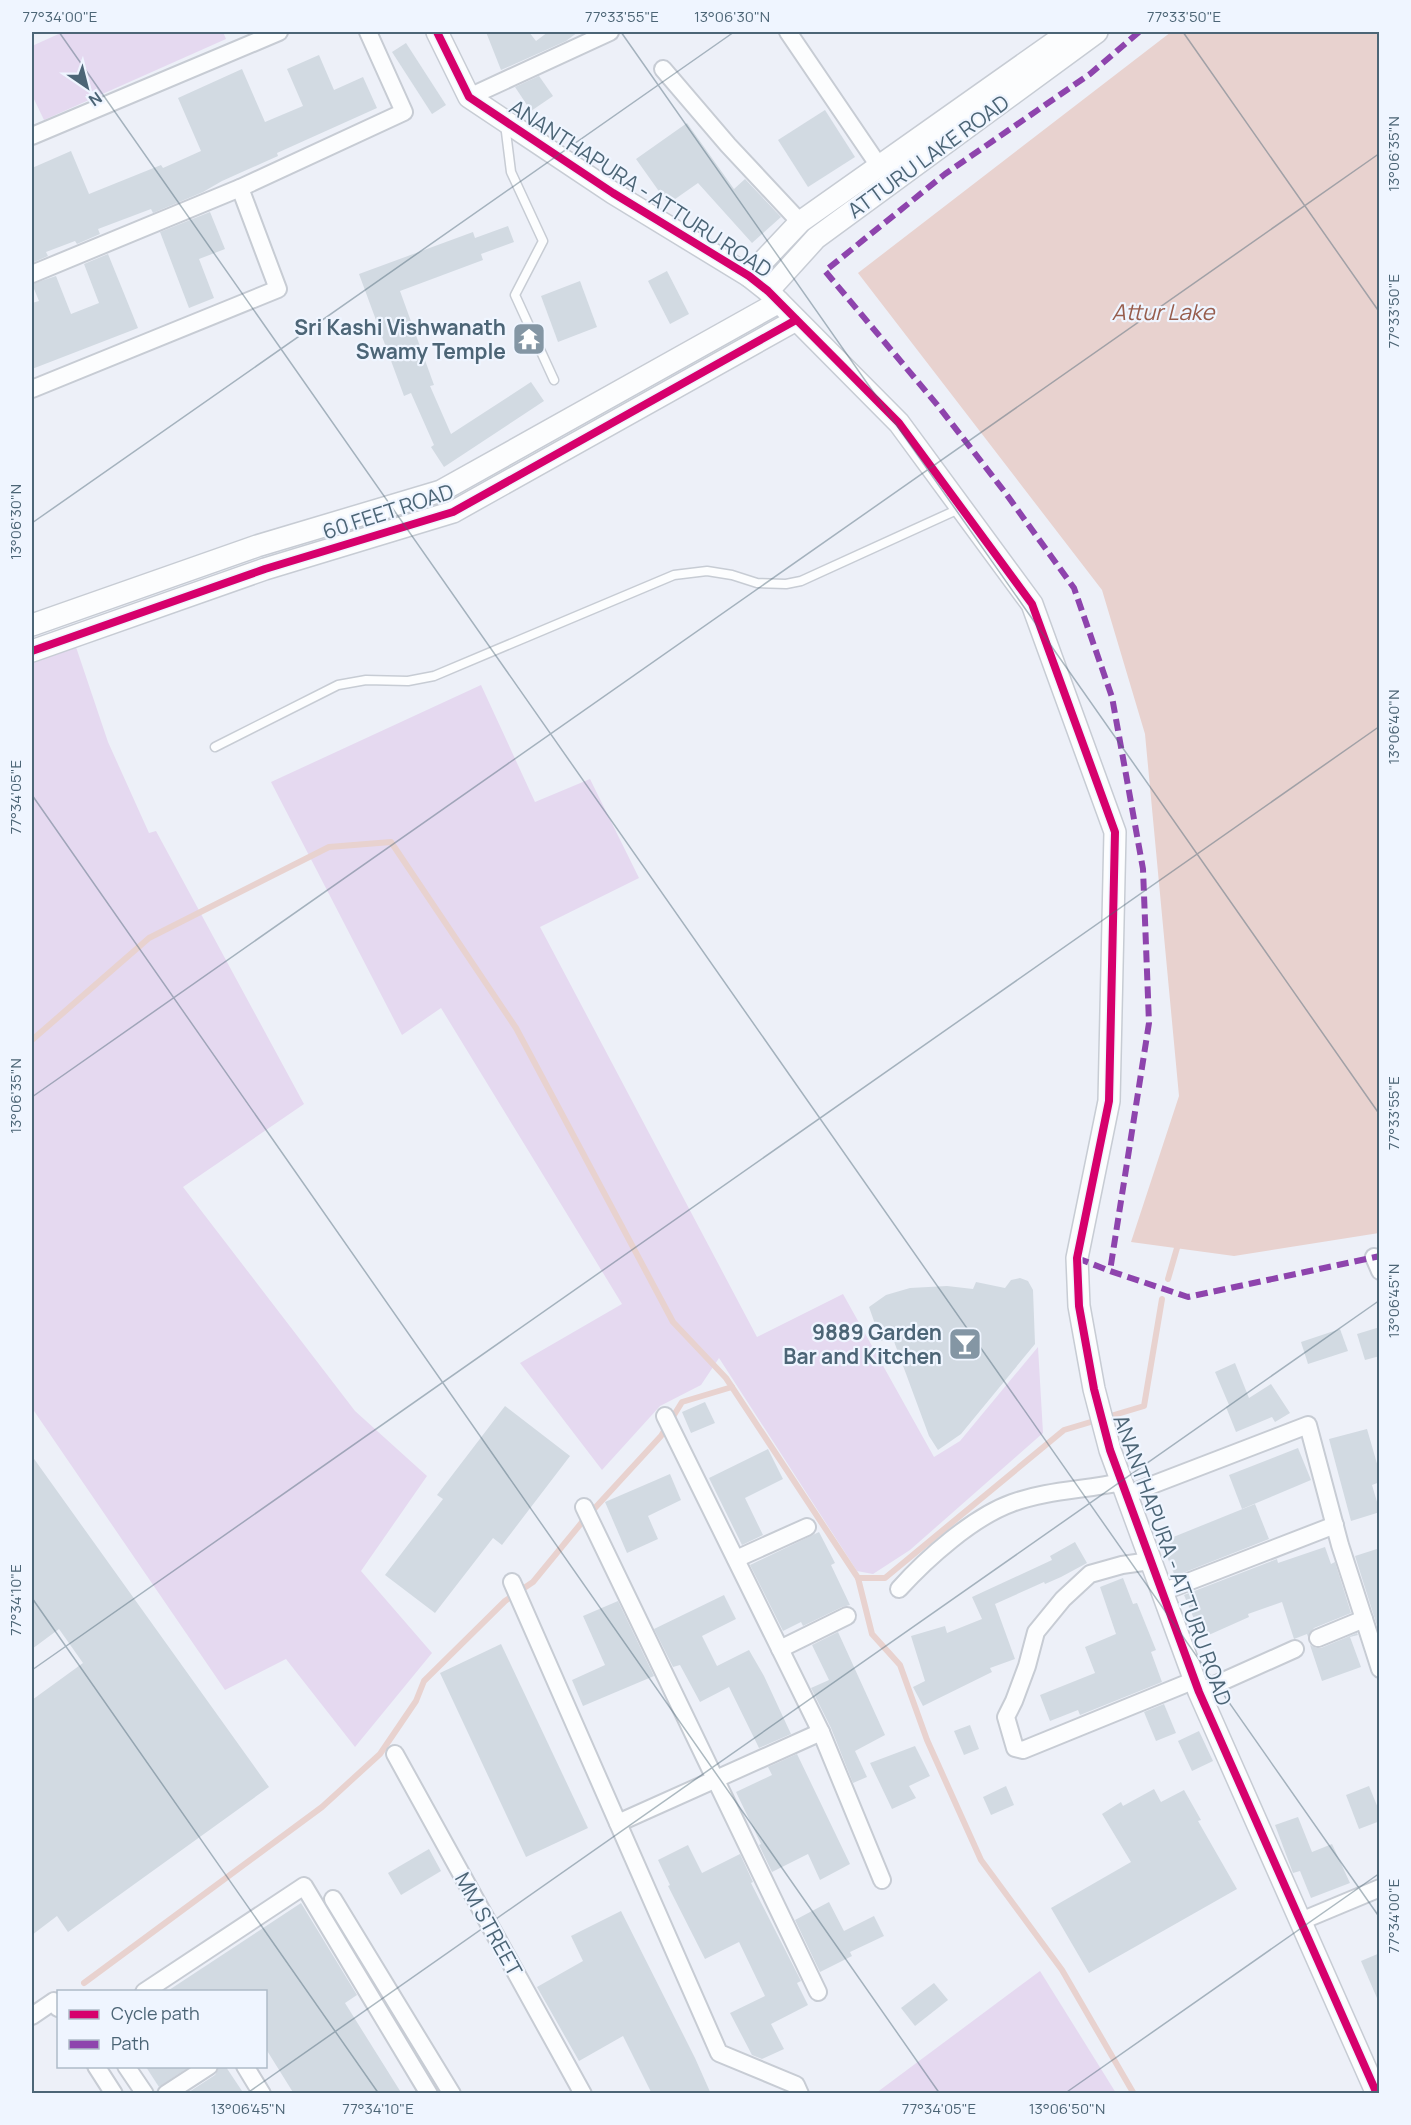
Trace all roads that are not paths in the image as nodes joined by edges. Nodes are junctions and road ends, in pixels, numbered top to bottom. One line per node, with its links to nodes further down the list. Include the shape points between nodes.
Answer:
1 (279, 32): 11 (street)
2 (368, 32): 13 (street, via 404,112)
3 (437, 32): 9 (street)
4 (610, 32): 9 (street)
5 (788, 32): 12 (street)
6 (1069, 32): 12 (street, ATTURU LAKE ROAD)
7 (1097, 32): 17 (street, ATTURU LAKE ROAD, via 816,238)
8 (663, 69): 14 (street)
9 (469, 97): 10 (street, ANANTHAPURA - ATTURU ROAD)
10 (505, 121): 16 (street, ANANTHAPURA - ATTURU ROAD); 19 (lane, via 511,172 543,241 514,294)
11 (32, 136)
12 (879, 166): 14 (street, ATTURU LAKE ROAD)
13 (240, 188): 15 (street); 20 (street, via 278,289)
14 (800, 222): 16 (street, ATTURU LAKE ROAD)
15 (32, 274)
16 (749, 276): 17 (street, ANANTHAPURA - ATTURU ROAD)
17 (773, 297): 18 (street, ANANTHAPURA - ATTURU ROAD); 22 (street, 60 FEET ROAD, via 441,491 257,546)
18 (796, 320): 21 (street, ANANTHAPURA - ATTURU ROAD, via 899,423); 23 (street, 60 FEET ROAD, via 453,512 265,569)
19 (555, 380)
20 (32, 389)
21 (961, 508): 24 (lane, via 801,581 757,583 707,571 674,575 434,676 338,685); 26 (street, ANANTHAPURA - ATTURU ROAD, via 1032,604 1115,832 1110,1101 1077,1258 1079,1306 1094,1389)
22 (32, 625)
23 (32, 651)
24 (215, 747)
25 (665, 1416): 30 (street)
26 (1124, 1489): 28 (street, via 1308,1425); 31 (street, ANANTHAPURA - ATTURU ROAD); 33 (street, via 1013,1503 982,1518 920,1566)
27 (584, 1507): 44 (street)
28 (1335, 1525): 34 (street); 36 (street)
29 (807, 1527): 30 (street)
30 (736, 1560): 38 (street)
31 (1150, 1561): 34 (street, ANANTHAPURA - ATTURU ROAD); 41 (street, via 1090,1574 1036,1632 1028,1666 1006,1717 1015,1748 1023,1750)
32 (512, 1582): 45 (street)
33 (899, 1589)
34 (1162, 1592): 41 (street, ANANTHAPURA - ATTURU ROAD)
35 (847, 1616): 38 (street)
36 (1364, 1619): 37 (street); 40 (street)
37 (1318, 1638)
38 (780, 1648): 42 (street)
39 (1295, 1649): 41 (street)
40 (1380, 1669)
41 (1197, 1686): 49 (street, ANANTHAPURA - ATTURU ROAD)
42 (821, 1732): 44 (street); 46 (street)
43 (395, 1754): 65 (street, MM STREET)
44 (717, 1778): 45 (street); 51 (street)
45 (618, 1823): 66 (street, via 719,2053 796,2085)
46 (882, 1880)
47 (1380, 1888): 49 (street)
48 (333, 1899): 64 (street)
49 (1301, 1921): 58 (street, ANANTHAPURA - ATTURU ROAD)
50 (147, 1990): 63 (street, via 304,1886)
51 (818, 1992)
52 (57, 2006): 53 (street, via 54,2001)
53 (32, 2016)
54 (127, 2068): 60 (street)
55 (207, 2068): 61 (street)
56 (246, 2068): 62 (street)
57 (100, 2072): 59 (street)
58 (1376, 2084)
59 (114, 2094)
60 (146, 2094)
61 (166, 2094)
62 (262, 2094)
63 (429, 2094)
64 (452, 2094)
65 (583, 2094)
66 (800, 2094)

